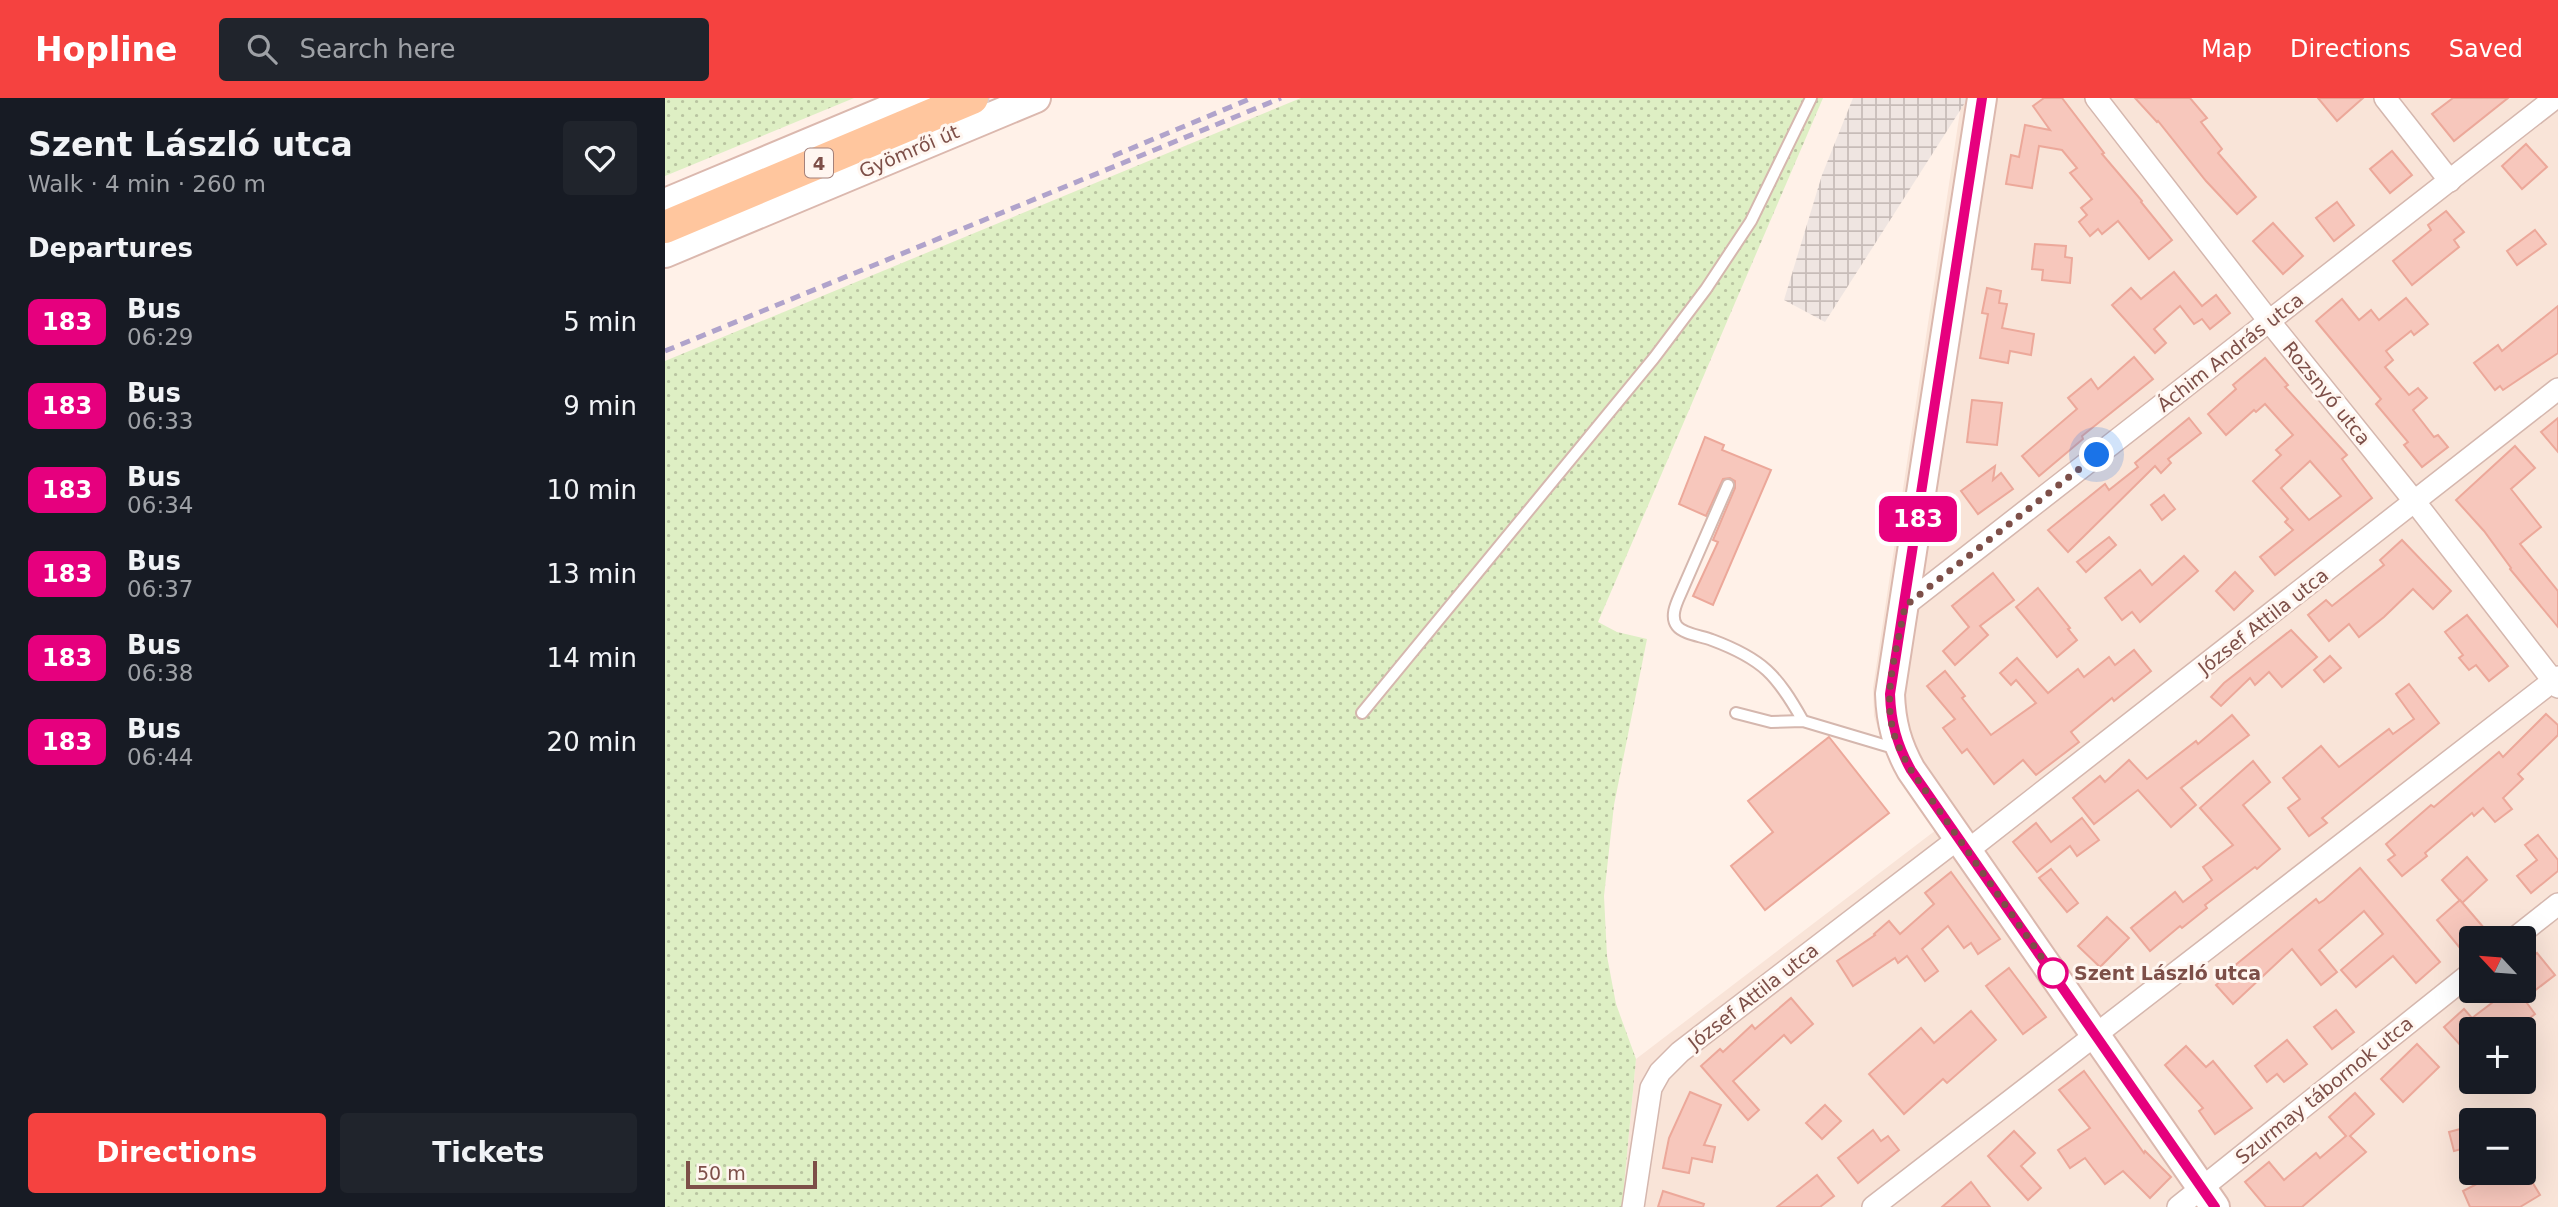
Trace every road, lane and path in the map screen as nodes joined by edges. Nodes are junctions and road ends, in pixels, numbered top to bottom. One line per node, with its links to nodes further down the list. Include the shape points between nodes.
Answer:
1 (916, 98): 10 (street)
2 (972, 98): 11 (main road, 4)
3 (1036, 98): 12 (street, Gyömrői út)
4 (1811, 98): 19 (lane, via 1751,221 1706,289)
5 (1982, 98): 17 (street)
6 (2096, 98): 13 (street, Rozsnyó utca)
7 (2385, 98): 9 (street)
8 (2555, 98): 9 (street, Áchim András utca)
9 (2450, 181): 13 (street, Áchim András utca)
10 (665, 203)
11 (665, 227)
12 (665, 253)
13 (2269, 321): 16 (street, Rozsnyó utca); 17 (street, Áchim András utca)
14 (2558, 388): 16 (street, József Attila utca)
15 (1728, 485): 21 (lane, via 1674,609 1674,622 1679,629 1764,666 1784,687)
16 (2415, 502): 18 (street, Rozsnyó utca); 23 (street, József Attila utca)
17 (1905, 606): 22 (street, via 1890,694 1891,720)
18 (2556, 682): 27 (street)
19 (1362, 713)
20 (1736, 713): 21 (lane, via 1771,722)
21 (1803, 721): 22 (lane)
22 (1900, 750): 23 (street)
23 (1963, 845): 27 (street); 29 (street, József Attila utca, via 1660,1072 1651,1088)
24 (2558, 904): 25 (street)
25 (2530, 926)
26 (2459, 983): 28 (street, Szurmay tábornok utca)
27 (2097, 1036): 28 (street); 30 (street)
28 (2209, 1197): 31 (street, Szurmay tábornok utca)
29 (1633, 1207)
30 (1873, 1207)
31 (2178, 1207)

